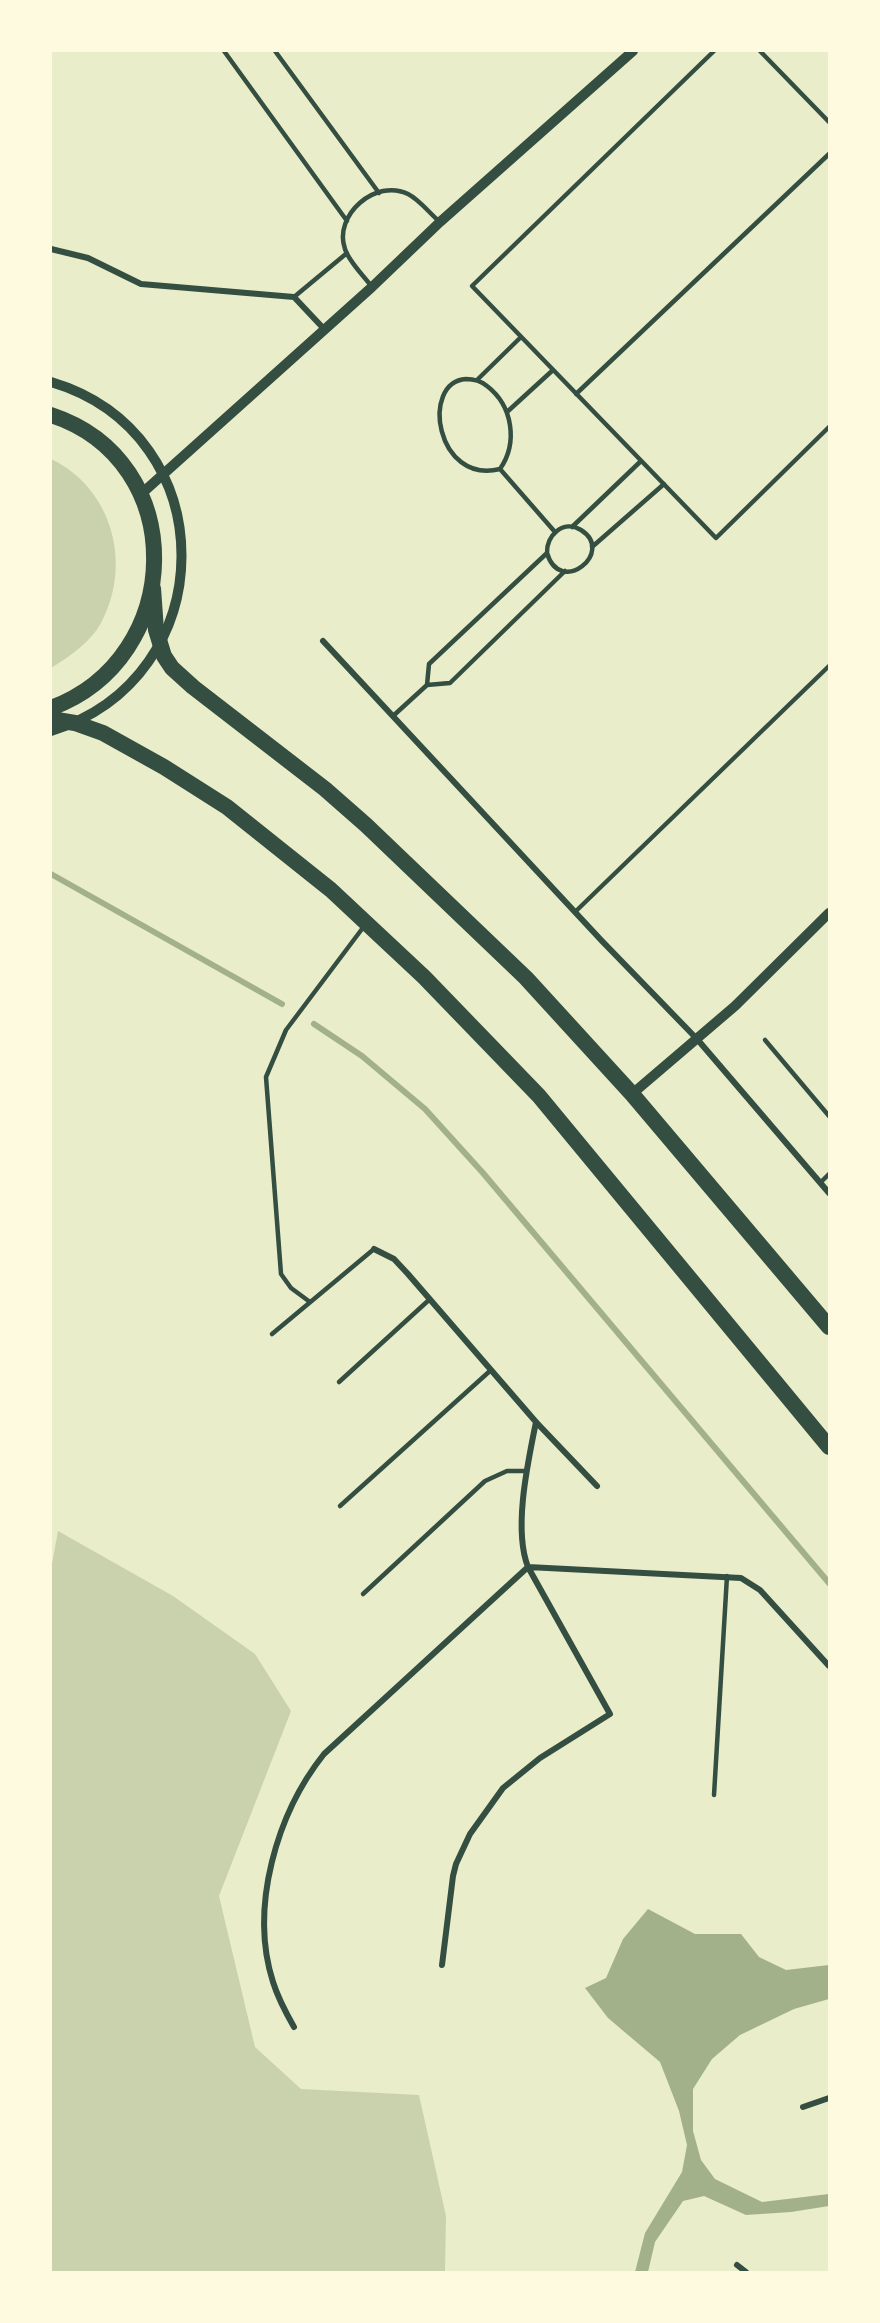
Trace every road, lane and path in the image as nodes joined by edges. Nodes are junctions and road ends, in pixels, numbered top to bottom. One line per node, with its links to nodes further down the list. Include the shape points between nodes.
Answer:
1 (224, 51): 9 (lane)
2 (275, 51): 8 (lane)
3 (633, 51): 10 (street)
4 (714, 51): 16 (lane, via 472,286)
5 (760, 51): 6 (lane)
6 (829, 122)
7 (829, 154): 20 (lane)
8 (379, 193): 9 (lane, via 361,202); 10 (lane, via 409,194)
9 (347, 221): 12 (lane)
10 (440, 222): 13 (street)
11 (51, 249): 14 (street, via 88,258 141,284)
12 (347, 253): 13 (lane); 14 (lane)
13 (372, 287): 15 (street)
14 (294, 297): 15 (street)
15 (324, 330): 26 (street)
16 (521, 337): 17 (lane); 18 (lane)
17 (553, 370): 20 (lane); 21 (lane)
18 (477, 380): 21 (lane, via 493,392); 25 (lane, via 460,380 445,393 440,411 442,433 449,452 468,467)
19 (51, 382): 26 (street, via 87,397 119,419 145,446)
20 (576, 394): 24 (lane)
21 (507, 412): 25 (lane, via 510,444)
22 (51, 415): 28 (highway, via 81,429 105,447 125,469)
23 (829, 427): 27 (lane, via 716,538)
24 (640, 461): 27 (lane); 29 (lane)
25 (500, 469): 30 (lane)
26 (163, 475): 28 (street); 36 (street, via 178,515 183,554 177,603)
27 (664, 484): 31 (lane)
28 (140, 495): 34 (highway, via 154,540)
29 (572, 527): 30 (lane); 31 (lane, via 583,531)
30 (555, 532): 32 (lane, via 548,541)
31 (592, 547): 33 (lane, via 586,564)
32 (547, 553): 33 (lane, via 553,565); 38 (lane, via 429,664)
33 (565, 571): 38 (lane, via 450,683)
34 (153, 588): 36 (highway); 39 (highway, via 142,624 122,658 83,692)
35 (323, 641): 40 (street)
36 (160, 645): 42 (street, via 117,696); 49 (highway, via 172,668 192,687 366,825 526,978)
37 (829, 666): 44 (lane)
38 (427, 685): 40 (lane)
39 (51, 708)
40 (393, 716): 44 (street)
41 (51, 719): 42 (highway)
42 (75, 723): 43 (street); 46 (highway, via 128,746 227,807)
43 (51, 731)
44 (575, 912): 47 (street)
45 (829, 913): 47 (street)
46 (366, 923): 56 (lane, via 286,1030 266,1077 281,1274 291,1288); 62 (highway, via 539,1096)
47 (697, 1039): 49 (street); 52 (street)
48 (765, 1040): 50 (lane)
49 (632, 1094): 57 (highway)
50 (829, 1116)
51 (829, 1174): 52 (lane)
52 (820, 1183): 53 (street)
53 (829, 1193)
54 (375, 1249): 55 (street, via 394,1259); 56 (lane)
55 (430, 1299): 59 (street); 60 (lane)
56 (310, 1302): 58 (lane)
57 (829, 1327)
58 (272, 1334)
59 (491, 1370): 61 (street); 65 (lane)
60 (339, 1382)
61 (536, 1422): 63 (street); 64 (street)
62 (829, 1448)
63 (527, 1471): 66 (street, via 522,1540); 68 (lane, via 507,1471 485,1481)
64 (597, 1486)
65 (340, 1506)
66 (528, 1567): 67 (street); 71 (street, via 610,1714 518,1774 470,1834 453,1876); 72 (street, via 324,1754 287,1814 267,1883 265,1934 272,1980)
67 (727, 1576): 69 (street, via 741,1578 760,1590); 70 (lane)
68 (363, 1594)
69 (829, 1666)
70 (714, 1795)
71 (442, 1965)
72 (294, 2027)
73 (829, 2098): 74 (street)
74 (803, 2108)
75 (737, 2265): 76 (street)
76 (746, 2272)

